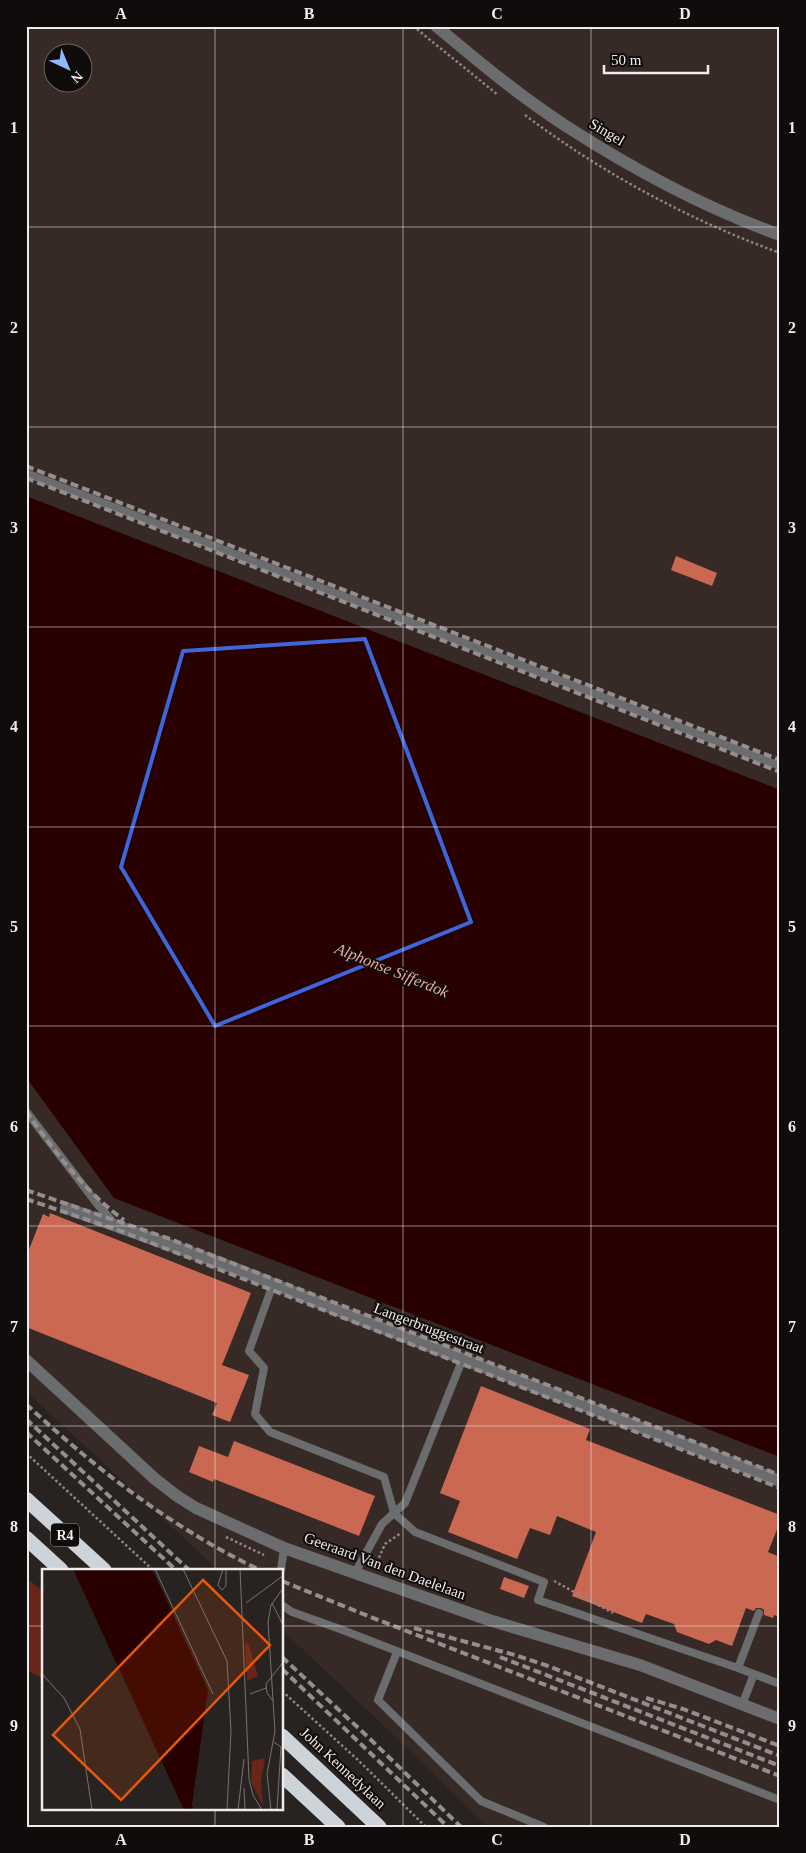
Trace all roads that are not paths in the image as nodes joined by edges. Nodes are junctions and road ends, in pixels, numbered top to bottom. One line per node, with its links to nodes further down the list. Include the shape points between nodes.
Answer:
1 (436, 26): 2 (street, Singel, via 492,72 576,132 679,192 738,220)
2 (779, 232)
3 (26, 472): 4 (lane)
4 (780, 766)
5 (26, 1111): 7 (lane)
6 (66, 1208): 7 (street, Langerbruggestraat)
7 (116, 1226): 8 (street, Langerbruggestraat)
8 (273, 1284): 9 (street, Langerbruggestraat); 13 (lane, via 249,1351 264,1368 255,1414 270,1432 384,1477)
9 (463, 1358): 11 (street, Langerbruggestraat); 13 (lane, via 405,1503)
10 (26, 1360): 15 (street, Geeraard Van den Daelelaan, via 177,1496 220,1520)
11 (780, 1481)
12 (26, 1499): 17 (highway, R4)
13 (394, 1513): 19 (lane, via 382,1524); 23 (lane, via 415,1532 544,1582 538,1600)
14 (26, 1538): 16 (highway, R4)
15 (284, 1548): 18 (lane); 19 (street, Geeraard Van den Daelelaan)
16 (60, 1569)
17 (103, 1569)
18 (281, 1569)
19 (355, 1573): 26 (street, Geeraard Van den Daelelaan, via 489,1620 640,1665)
20 (284, 1606): 22 (lane)
21 (759, 1613): 23 (lane)
22 (397, 1652): 30 (lane); 33 (lane, via 378,1700 481,1801)
23 (738, 1668): 24 (lane)
24 (754, 1674): 25 (lane); 26 (lane)
25 (780, 1684)
26 (742, 1705): 27 (street, Geeraard Van den Daelelaan)
27 (780, 1719)
28 (284, 1738): 32 (highway, John Kennedylaan)
29 (284, 1777): 31 (highway)
30 (780, 1800)
31 (338, 1827)
32 (379, 1827)
33 (544, 1827)

